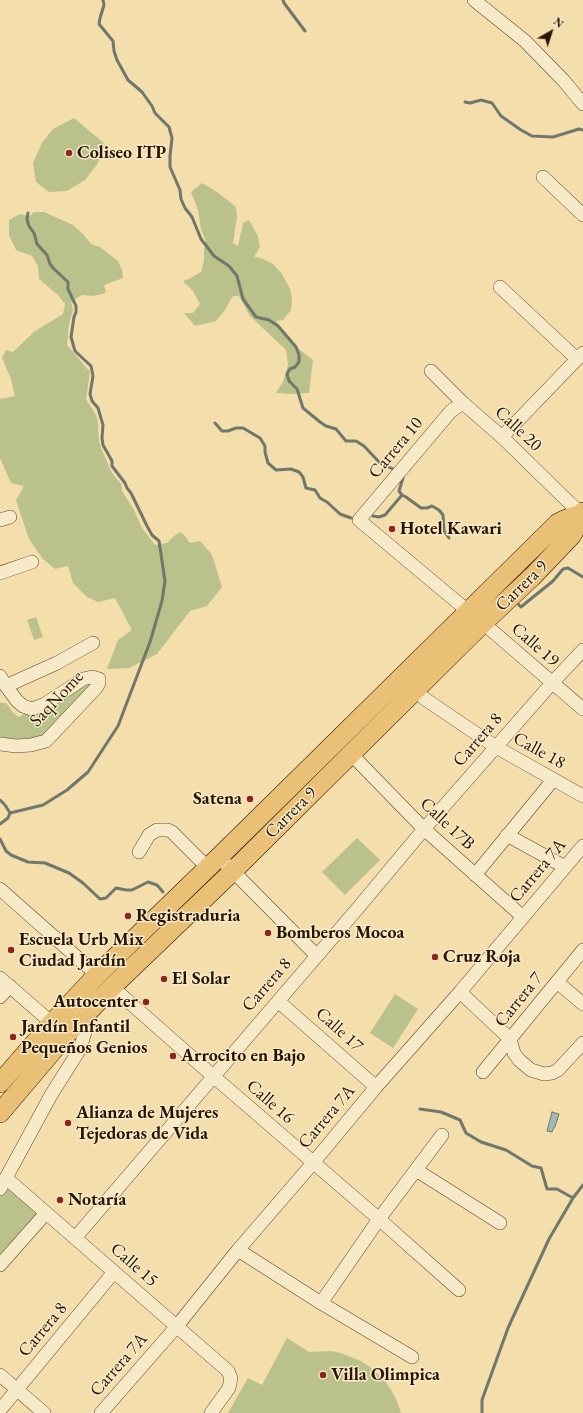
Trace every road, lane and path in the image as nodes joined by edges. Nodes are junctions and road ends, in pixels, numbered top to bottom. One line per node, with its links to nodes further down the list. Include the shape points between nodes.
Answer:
1 (474, 0): 2 (street, via 526,41)
2 (583, 104)
3 (543, 177): 4 (street)
4 (583, 215)
5 (500, 286): 6 (street)
6 (580, 356): 9 (street)
7 (431, 371): 8 (street, Calle 20)
8 (463, 403): 9 (street, Calle 20); 11 (street, Carrera 10, via 451,411)
9 (502, 437): 10 (street, Calle 20)
10 (582, 513): 14 (highway, Carrera 9, via 558,524)
11 (359, 520): 14 (street, Calle 19)
12 (32, 562): 13 (street)
13 (0, 573)
14 (476, 618): 17 (highway, Carrera 9); 19 (street, Calle 19); 20 (highway, Carrera 9)
15 (93, 643): 18 (street, via 57,663)
16 (583, 650): 19 (street, Carrera 8)
17 (401, 678): 20 (street, Calle 18); 31 (highway, Carrera 9)
18 (3, 681): 22 (street, SaqNome, via 17,701 32,709 45,704 83,679 92,676 99,679 99,683 46,741 32,745)
19 (552, 683): 21 (street, Calle 19); 23 (street, Carrera 8)
20 (415, 691): 23 (street, Calle 18); 24 (highway, Carrera 9)
21 (583, 709)
22 (0, 744)
23 (496, 747): 25 (street, Calle 18); 27 (street, Carrera 8)
24 (351, 754): 27 (street, Calle 17B); 33 (highway, Carrera 9)
25 (554, 780): 26 (street, Calle 18); 28 (street)
26 (583, 796)
27 (424, 829): 34 (street, Calle 17B); 38 (street, Carrera 8)
28 (507, 836): 32 (street); 34 (street)
29 (583, 846): 32 (street, Carrera 7A)
30 (139, 852): 31 (street, via 149,835 157,830 168,830)
31 (214, 862): 33 (street); 39 (highway, Carrera 9)
32 (565, 867): 36 (street, Carrera 7A)
33 (233, 871): 38 (street); 42 (highway, Carrera 9)
34 (475, 875): 36 (street, Calle 17B)
35 (0, 889): 39 (street)
36 (523, 917): 43 (street, Carrera 7A)
37 (583, 950): 41 (street, Carrera 7)
38 (316, 955): 45 (street, Carrera 8)
39 (97, 975): 48 (highway, Carrera 9)
40 (5, 982): 44 (street); 48 (street)
41 (557, 982): 46 (street); 49 (street, Carrera 7)
42 (112, 987): 47 (highway, Carrera 9); 52 (street, Calle 16)
43 (460, 992): 49 (street); 54 (street, Carrera 7A)
44 (0, 997)
45 (278, 1001): 52 (street, Carrera 8); 54 (street, Calle 17)
46 (583, 1004)
47 (79, 1022): 55 (highway, Carrera 9); 59 (street, via 84,1032 80,1049 51,1095)
48 (52, 1023): 53 (highway, Carrera 9)
49 (510, 1039): 50 (street, via 514,1054 519,1060 531,1070 544,1074 558,1070); 51 (street, Carrera 7)
50 (583, 1043)
51 (482, 1072)
52 (213, 1076): 57 (street, Calle 16); 63 (street, Carrera 8)
53 (0, 1083)
54 (376, 1087): 57 (street, Carrera 7A)
55 (0, 1113)
56 (442, 1135): 58 (street)
57 (313, 1163): 61 (street, Calle 16); 64 (street, Carrera 7A)
58 (416, 1170): 61 (street); 62 (street)
59 (3, 1184): 60 (street, Calle 15)
60 (46, 1213): 63 (street, Calle 15); 65 (street)
61 (379, 1219): 67 (street, Calle 16); 68 (street)
62 (500, 1223)
63 (75, 1238): 66 (street, Calle 15)
64 (238, 1250): 68 (street); 69 (street, Carrera 7A)
65 (0, 1265)
66 (114, 1272): 69 (street, Calle 15); 72 (street, Carrera 8)
67 (459, 1290)
68 (321, 1303): 70 (street)
69 (176, 1326): 75 (street, Carrera 7A); 76 (street, Calle 15, via 228,1371 231,1378 227,1392)
70 (412, 1357)
71 (0, 1375): 72 (street)
72 (17, 1390): 73 (street, Carrera 8); 74 (street)
73 (0, 1410)
74 (44, 1413)
75 (101, 1413)
76 (211, 1413)

